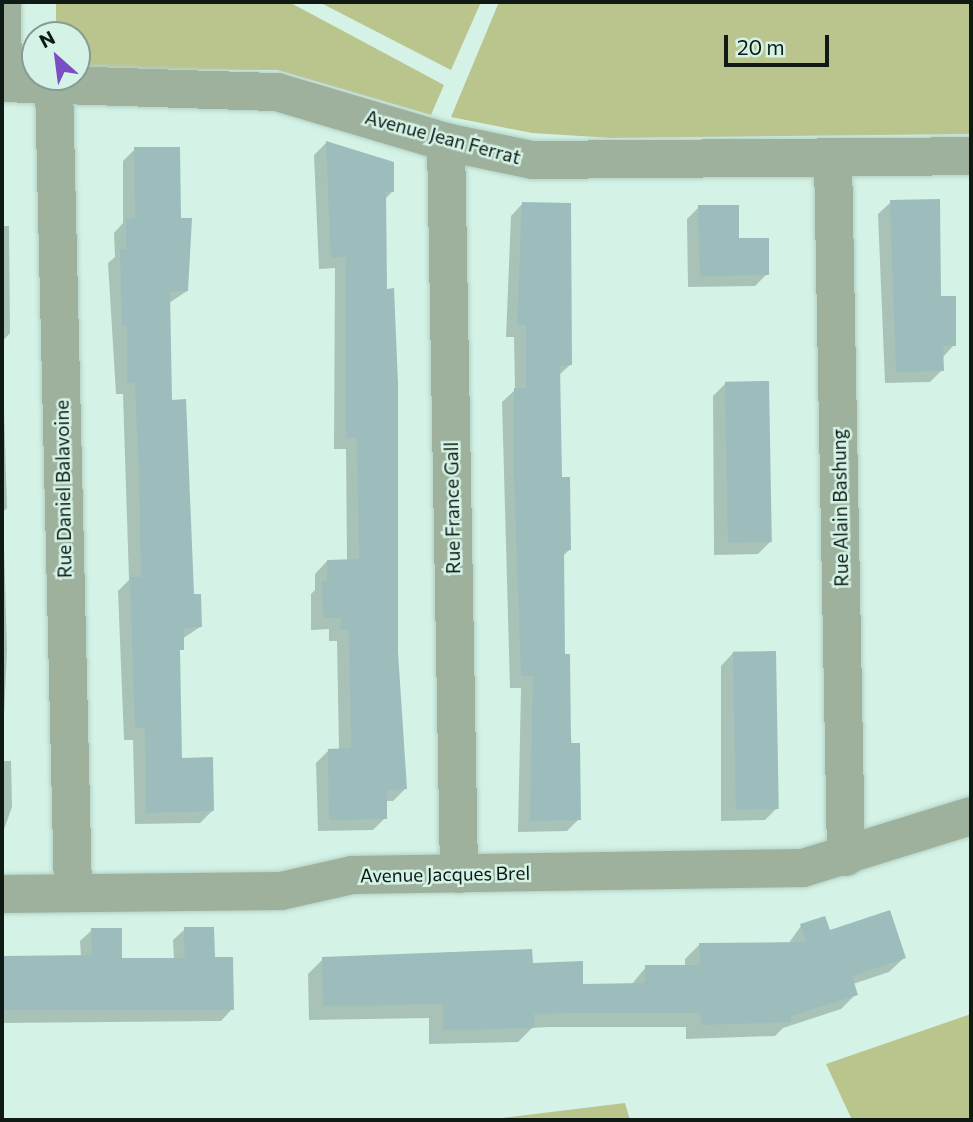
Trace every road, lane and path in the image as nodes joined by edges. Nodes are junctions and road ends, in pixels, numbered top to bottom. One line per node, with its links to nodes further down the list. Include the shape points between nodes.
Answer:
1 (2, 2): 2 (street)
2 (3, 83): 3 (street, Avenue Jean Ferrat)
3 (21, 84)
4 (91, 87): 6 (street, Avenue Jean Ferrat, via 277,92)
5 (54, 91): 12 (street, Rue Daniel Balavoine)
6 (446, 142): 8 (street, Avenue Jean Ferrat, via 551,162); 11 (street, Rue France Gall)
7 (971, 156): 8 (street, Avenue Jean Ferrat)
8 (833, 159): 10 (street, Rue Alain Bashung)
9 (971, 816): 10 (street, Avenue Jacques Brel)
10 (846, 857): 11 (street, Avenue Jacques Brel, via 803,868)
11 (459, 874): 12 (street, Avenue Jacques Brel, via 352,875 281,891)
12 (73, 892): 13 (street, Avenue Jacques Brel)
13 (2, 894)

